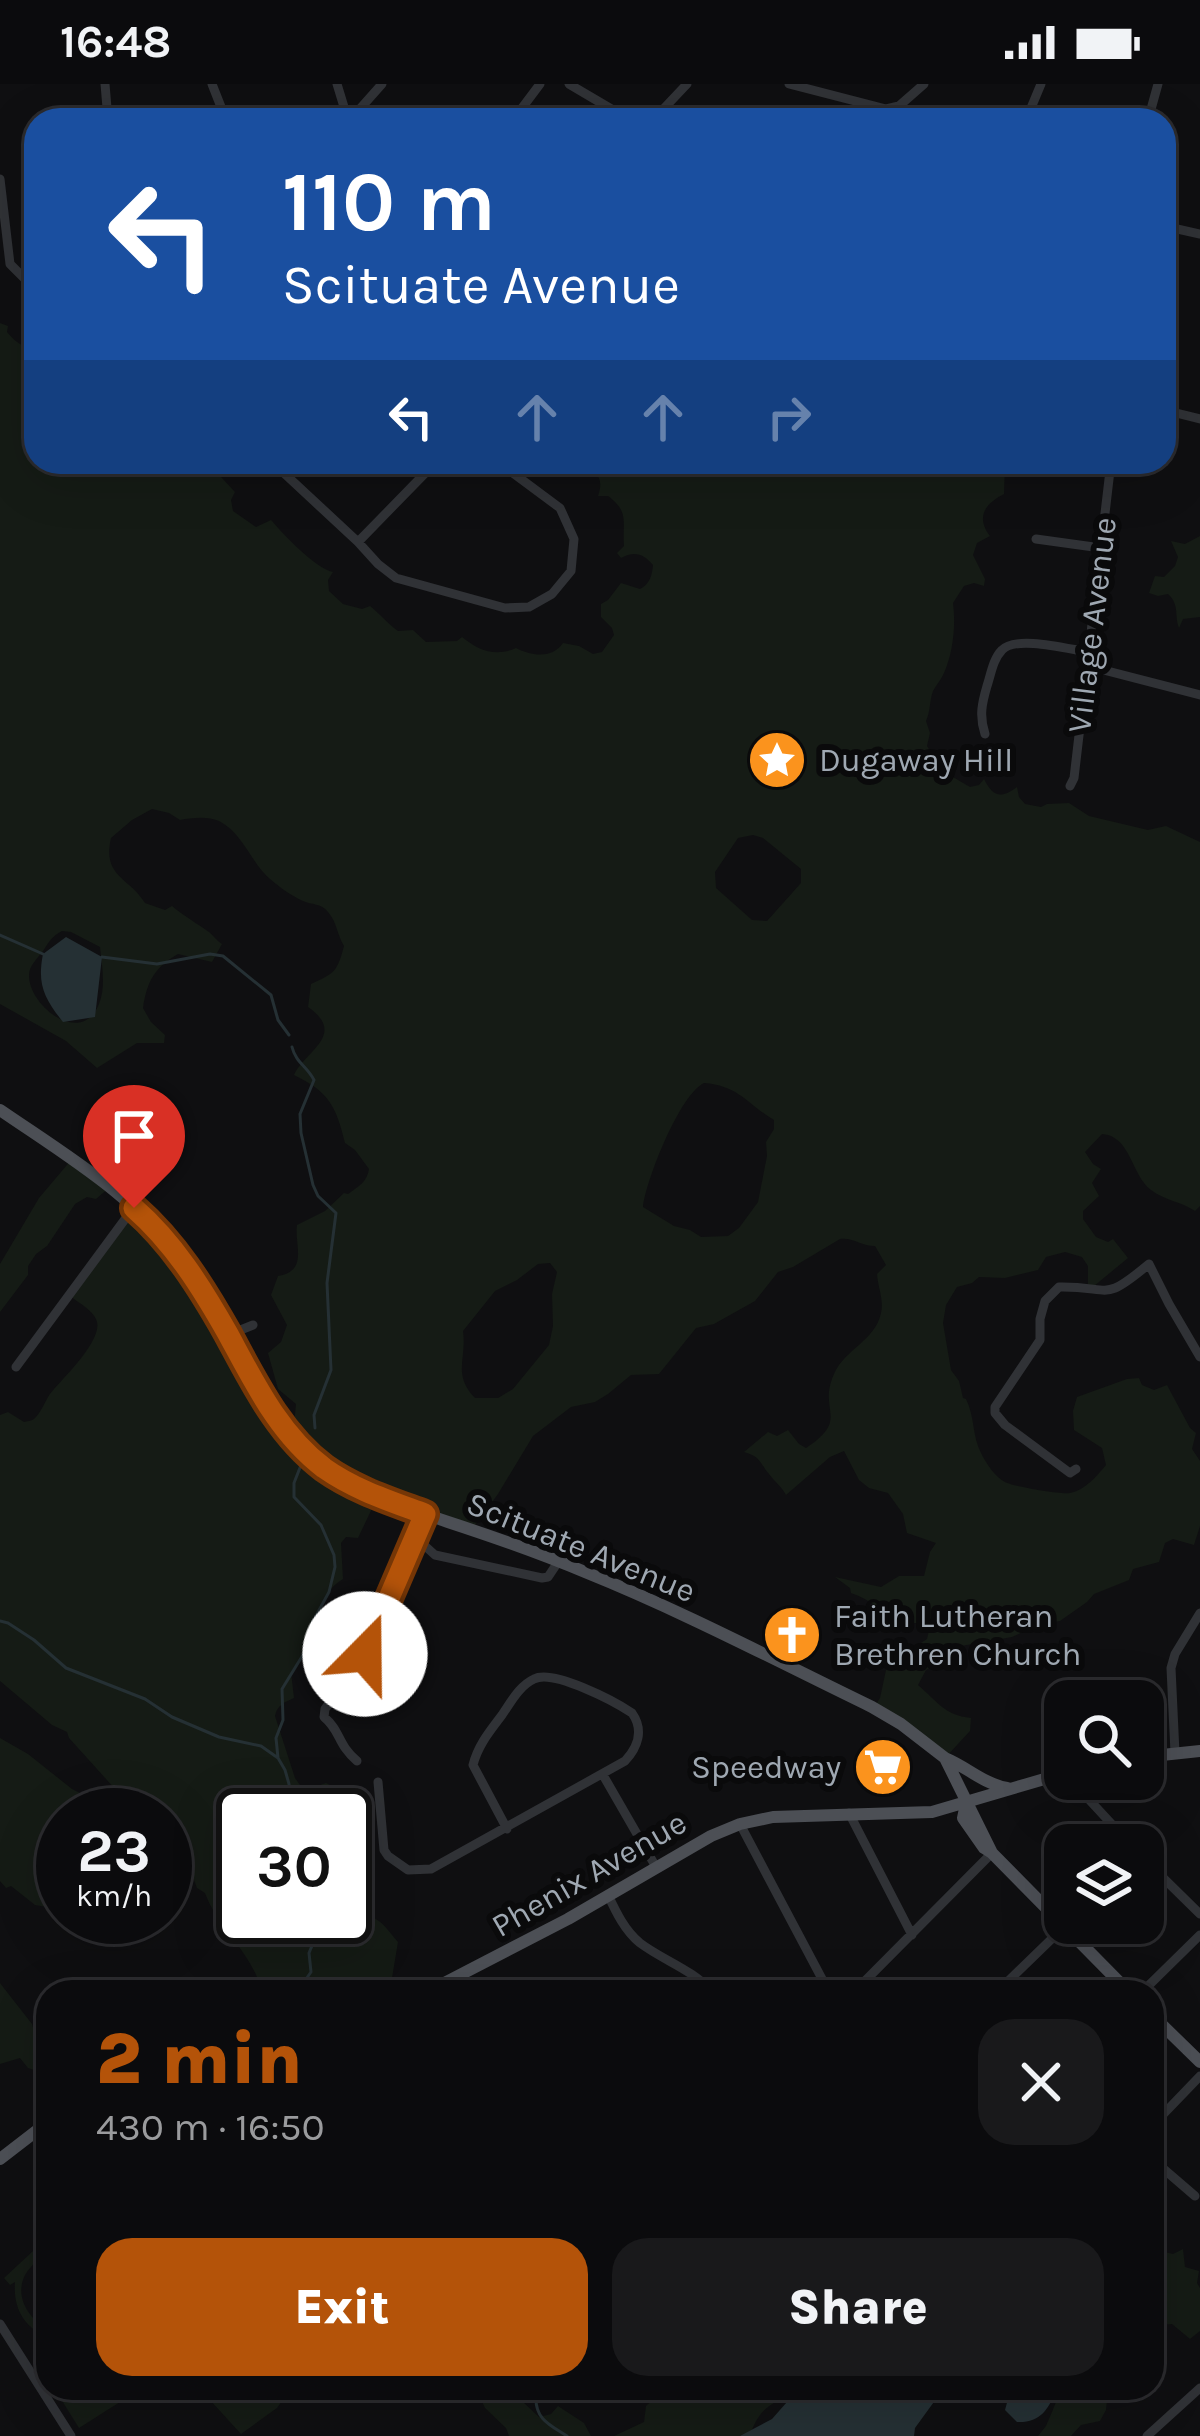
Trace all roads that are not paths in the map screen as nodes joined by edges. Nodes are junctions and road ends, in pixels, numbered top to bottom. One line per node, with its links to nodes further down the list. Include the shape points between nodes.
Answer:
1 (382, 84): 6 (street)
2 (569, 84): 7 (street)
3 (687, 84): 8 (street)
4 (789, 84): 9 (street)
5 (924, 84): 10 (street)
6 (360, 108)
7 (610, 108)
8 (664, 108)
9 (882, 108)
10 (890, 108)
11 (0, 178): 12 (street, via 10,264)
12 (24, 278)
13 (285, 474): 18 (street)
14 (424, 474): 18 (street)
15 (514, 474): 18 (street, via 560,508 574,539 571,571 529,607 408,584)
16 (1110, 474): 19 (street, Village Avenue)
17 (1036, 539): 19 (street)
18 (358, 542)
19 (1101, 548): 20 (street, Village Avenue)
20 (1088, 652): 21 (street, Village Avenue); 23 (street, via 1006,645 981,709)
21 (1088, 666): 22 (street); 24 (street, Village Avenue)
22 (1200, 694)
23 (985, 734)
24 (1070, 787)
25 (0, 1110): 26 (main road, Scituate Avenue)
26 (134, 1208): 28 (main road, Scituate Avenue, via 186,1266); 30 (street)
27 (253, 1325): 28 (street)
28 (228, 1335): 32 (main road, Scituate Avenue, via 303,1449 346,1482)
29 (1200, 1357): 31 (street, via 1149,1264 1105,1293 1059,1287 1045,1301 1040,1340 995,1413 1070,1473)
30 (16, 1367)
31 (1076, 1469)
32 (425, 1514): 33 (street); 34 (main road, Scituate Avenue)
33 (414, 1536): 34 (street, via 436,1555 542,1578); 40 (street, via 365,1654 326,1709 339,1743)
34 (558, 1562): 39 (main road, Scituate Avenue, via 872,1707)
35 (1200, 1613): 36 (street, via 1171,1668)
36 (1175, 1754): 37 (main road); 38 (main road)
37 (1164, 1755)
38 (1197, 1755)
39 (945, 1758): 44 (main road); 46 (main road, Scituate Avenue)
40 (357, 1761)
41 (603, 1775): 50 (street); 50 (street, via 632,1754 636,1718 560,1679 537,1677 519,1691 473,1765); 52 (street)
42 (1044, 1781): 44 (main road, Phenix Avenue)
43 (378, 1782): 50 (street, via 384,1850 408,1870 431,1870)
44 (1014, 1789): 46 (main road, Phenix Avenue)
45 (1089, 1800): 48 (street)
46 (966, 1804): 47 (main road, Phenix Avenue); 51 (main road, Scituate Avenue)
47 (849, 1813): 49 (main road, Phenix Avenue); 57 (street)
48 (1112, 1824)
49 (740, 1825): 52 (main road, Phenix Avenue); 63 (street)
50 (507, 1829)
51 (992, 1853): 55 (main road, Scituate Avenue); 57 (street)
52 (656, 1867): 54 (main road, Phenix Avenue)
53 (1164, 1879): 56 (street)
54 (608, 1895): 61 (main road, Phenix Avenue); 62 (street, via 637,1941)
55 (1044, 1905)
56 (1200, 1914)
57 (912, 1935): 64 (street)
58 (1200, 1935): 67 (street)
59 (1046, 1944): 65 (street)
60 (1083, 1944): 66 (main road, Scituate Avenue)
61 (451, 1980)
62 (699, 1980)
63 (824, 1980)
64 (866, 1980)
65 (1009, 1980)
66 (1118, 1980)
67 (1154, 1980)
68 (1164, 2027): 69 (main road)
69 (1200, 2062)
70 (1200, 2076): 71 (street)
71 (1164, 2114)
72 (36, 2131): 73 (main road)
73 (0, 2159)
74 (1164, 2169): 75 (street)
75 (1195, 2196)
76 (0, 2324): 77 (street)
77 (36, 2381)
78 (1200, 2388): 81 (street)
79 (48, 2400): 80 (street)
80 (71, 2436)
81 (1147, 2436)

